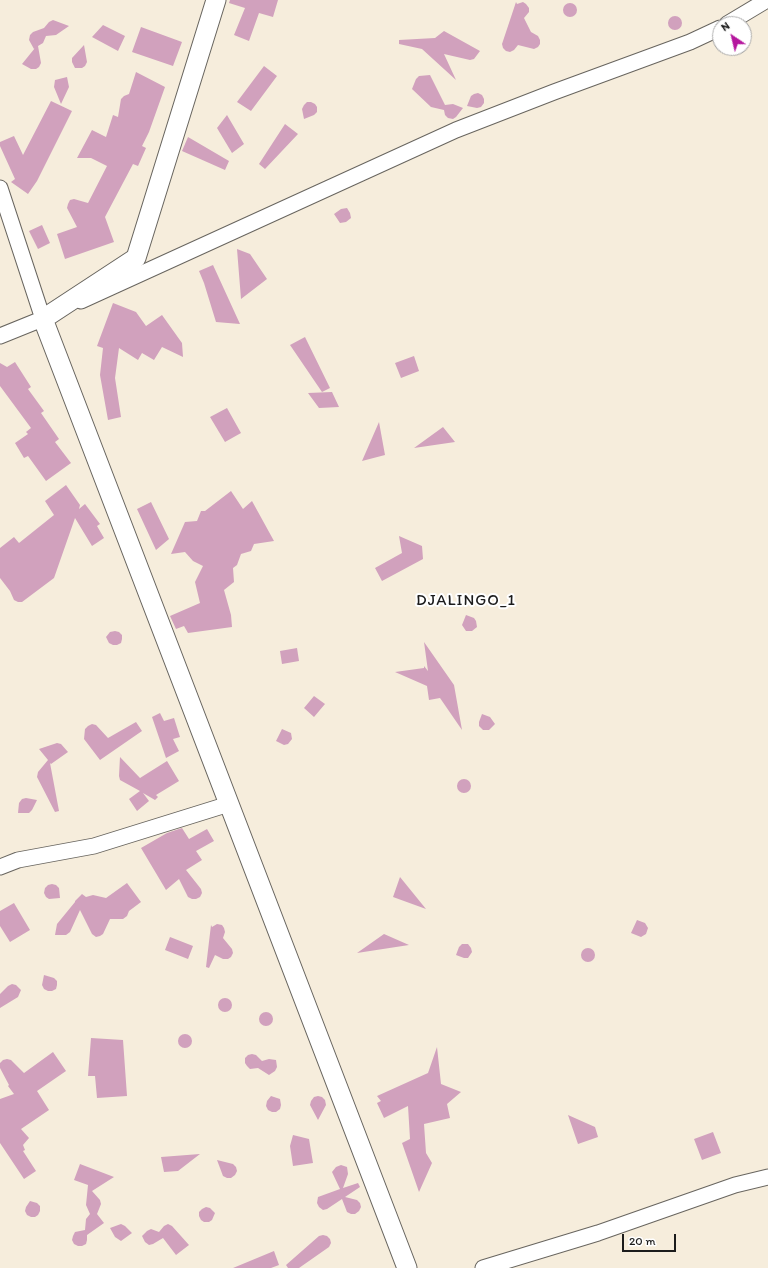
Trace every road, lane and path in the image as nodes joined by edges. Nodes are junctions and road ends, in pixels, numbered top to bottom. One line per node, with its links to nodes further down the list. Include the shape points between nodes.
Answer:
1 (216, 0): 6 (street, via 136,258)
2 (767, 0): 3 (street)
3 (740, 16)
4 (712, 32): 6 (street, via 456,130)
5 (0, 188): 6 (street)
6 (43, 319): 7 (street); 8 (street)
7 (0, 336)
8 (229, 804): 9 (street, via 94,846 18,860); 11 (street)
9 (0, 867)
10 (768, 1177): 12 (street, via 735,1185 598,1233)
11 (407, 1268)
12 (483, 1268)

